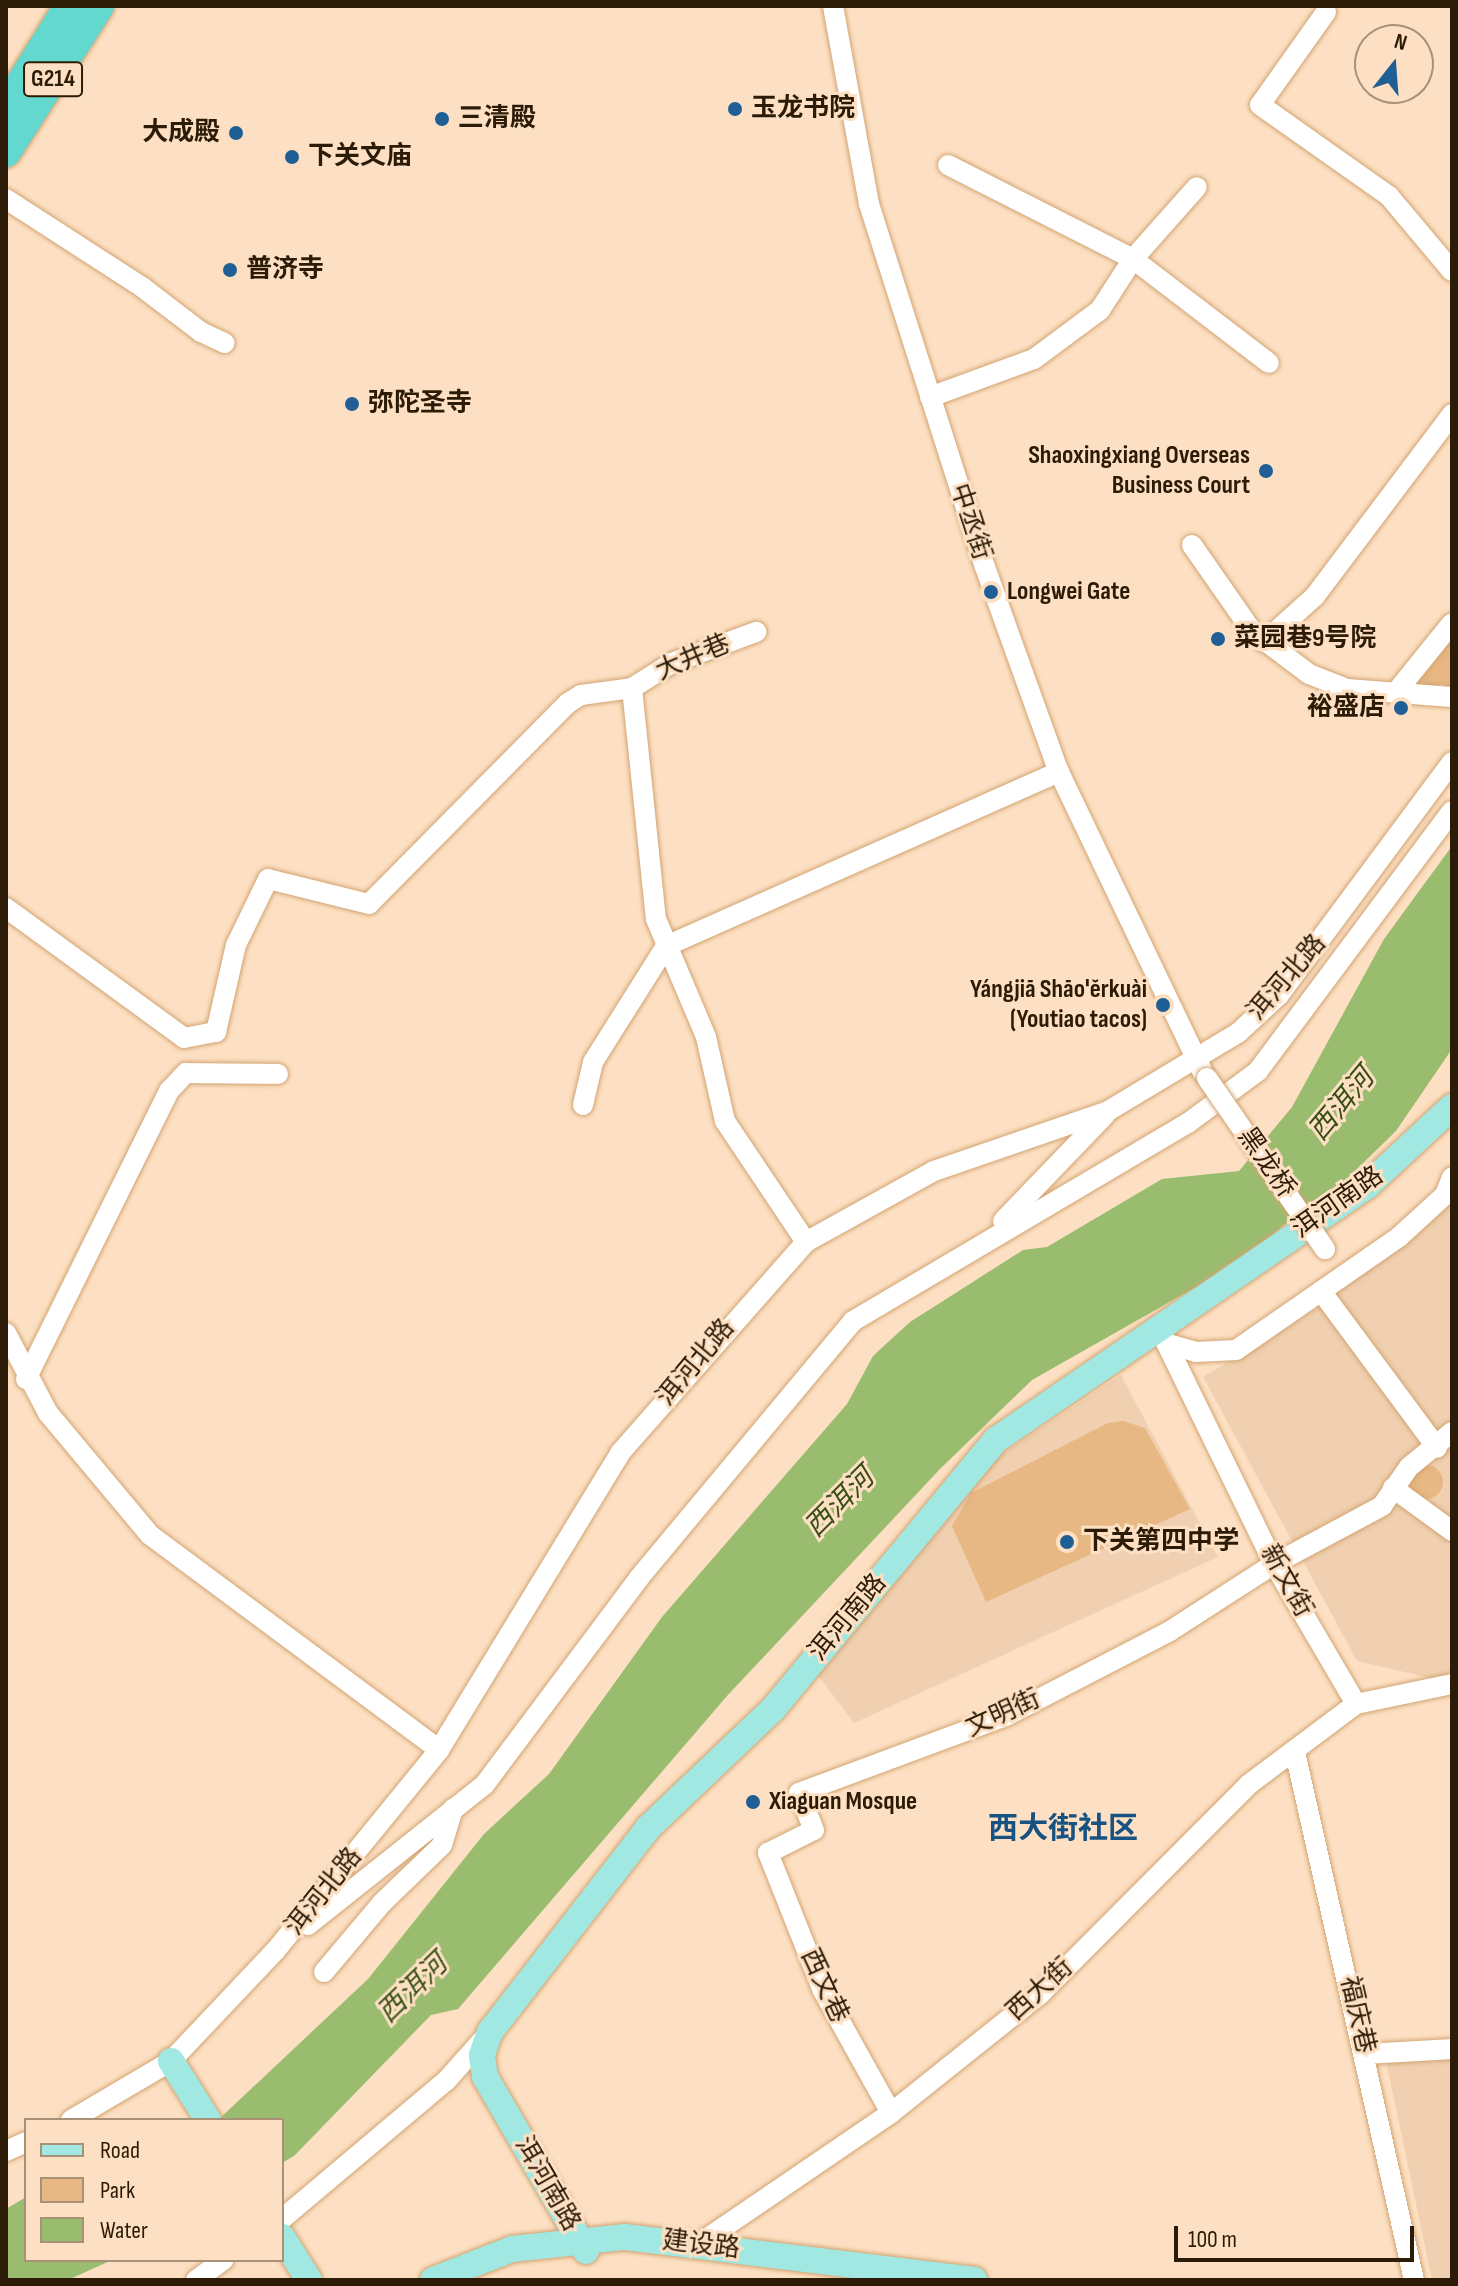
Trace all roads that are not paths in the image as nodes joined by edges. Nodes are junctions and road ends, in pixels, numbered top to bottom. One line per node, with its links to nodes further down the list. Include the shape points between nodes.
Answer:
1 (69, 6): 5 (highway, G214)
2 (99, 6): 6 (highway, G214)
3 (833, 6): 14 (street, 中丞街, via 860,161)
4 (1326, 12): 11 (street, via 1260,105 1389,196)
5 (6, 107)
6 (6, 152)
7 (948, 165): 10 (street)
8 (1197, 187): 10 (street)
9 (6, 199): 12 (street)
10 (1133, 259): 13 (street); 14 (street, via 1100,310 1034,359)
11 (1452, 271)
12 (225, 343)
13 (1269, 363)
14 (930, 397): 24 (street, 中丞街)
15 (1452, 414): 19 (street, via 1315,596)
16 (1192, 545): 19 (street)
17 (1452, 623): 21 (street)
18 (756, 632): 20 (street, 大井巷, via 672,663)
19 (1264, 642): 21 (street, via 1309,674 1347,689)
20 (632, 688): 26 (street, via 581,695 568,703 369,904 268,879 236,945 216,1032 184,1038); 27 (street, via 656,919)
21 (1397, 691): 22 (street)
22 (1452, 697)
23 (1452, 762): 28 (street, 洱河北路, via 1279,995 1238,1033)
24 (1059, 772): 27 (street); 28 (street, 中丞街)
25 (1452, 811): 34 (street, via 1258,1071 1188,1123)
26 (6, 908)
27 (666, 946): 30 (street, via 593,1062); 35 (street, via 706,1037 725,1121)
28 (1195, 1060): 32 (street, 洱河北路); 36 (street, 黑龙桥, bridge)
29 (278, 1074): 40 (street, via 186,1073 169,1091)
30 (583, 1105)
31 (1452, 1107): 39 (main road, 洱河南路, via 1368,1185)
32 (1108, 1111): 34 (street); 35 (street, 洱河北路, via 934,1171)
33 (1452, 1177): 36 (street, via 1445,1195 1399,1237)
34 (987, 1239): 50 (street, via 853,1321 639,1578 529,1732 485,1784)
35 (806, 1242): 48 (street, 洱河北路, via 620,1453)
36 (1343, 1275): 37 (street)
37 (1321, 1291): 39 (street, via 1236,1350 1196,1352); 42 (street)
38 (6, 1333): 40 (street)
39 (1165, 1336): 45 (street, 新文街); 54 (main road, 洱河南路, via 996,1440 774,1708 648,1828)
40 (26, 1379): 48 (street, via 150,1535)
41 (1452, 1432): 42 (street)
42 (1437, 1448): 43 (street, via 1409,1467)
43 (1393, 1488): 44 (street); 45 (street, via 1382,1506)
44 (1452, 1531)
45 (1274, 1564): 47 (street, 新文街); 51 (street, 文明街, via 1170,1631 1006,1716 799,1793 814,1830)
46 (1452, 1684): 47 (street)
47 (1356, 1704): 49 (street, 西大街)
48 (439, 1750): 52 (street, 洱河北路)
49 (1295, 1752): 56 (street, 福庆巷); 58 (street, 西大街, via 1248,1785 1040,1994)
50 (453, 1809): 52 (street); 53 (street, via 442,1845 382,1903)
51 (768, 1853): 58 (street, 西文巷, via 823,1991)
52 (276, 1950): 57 (street, 洱河北路)
53 (324, 1972)
54 (490, 2032): 61 (street, via 446,2081); 64 (main road, 洱河南路, via 482,2055 485,2077)
55 (1452, 2049): 56 (street)
56 (1366, 2054): 72 (street, 福庆巷)
57 (171, 2061): 59 (street, 洱河北路); 60 (main road)
58 (891, 2113): 63 (street, 西大街)
59 (74, 2118)
60 (207, 2118)
61 (284, 2217)
62 (284, 2240): 67 (main road)
63 (699, 2244): 64 (main road, 建设路); 71 (main road, 建设路)
64 (582, 2245): 68 (main road, 建设路, via 503,2252); 69 (main road, 建设路); 70 (main road, 建设路)
65 (221, 2262): 66 (street)
66 (196, 2280)
67 (309, 2280)
68 (433, 2280)
69 (463, 2280)
70 (874, 2280)
71 (974, 2280)
72 (1414, 2280)

